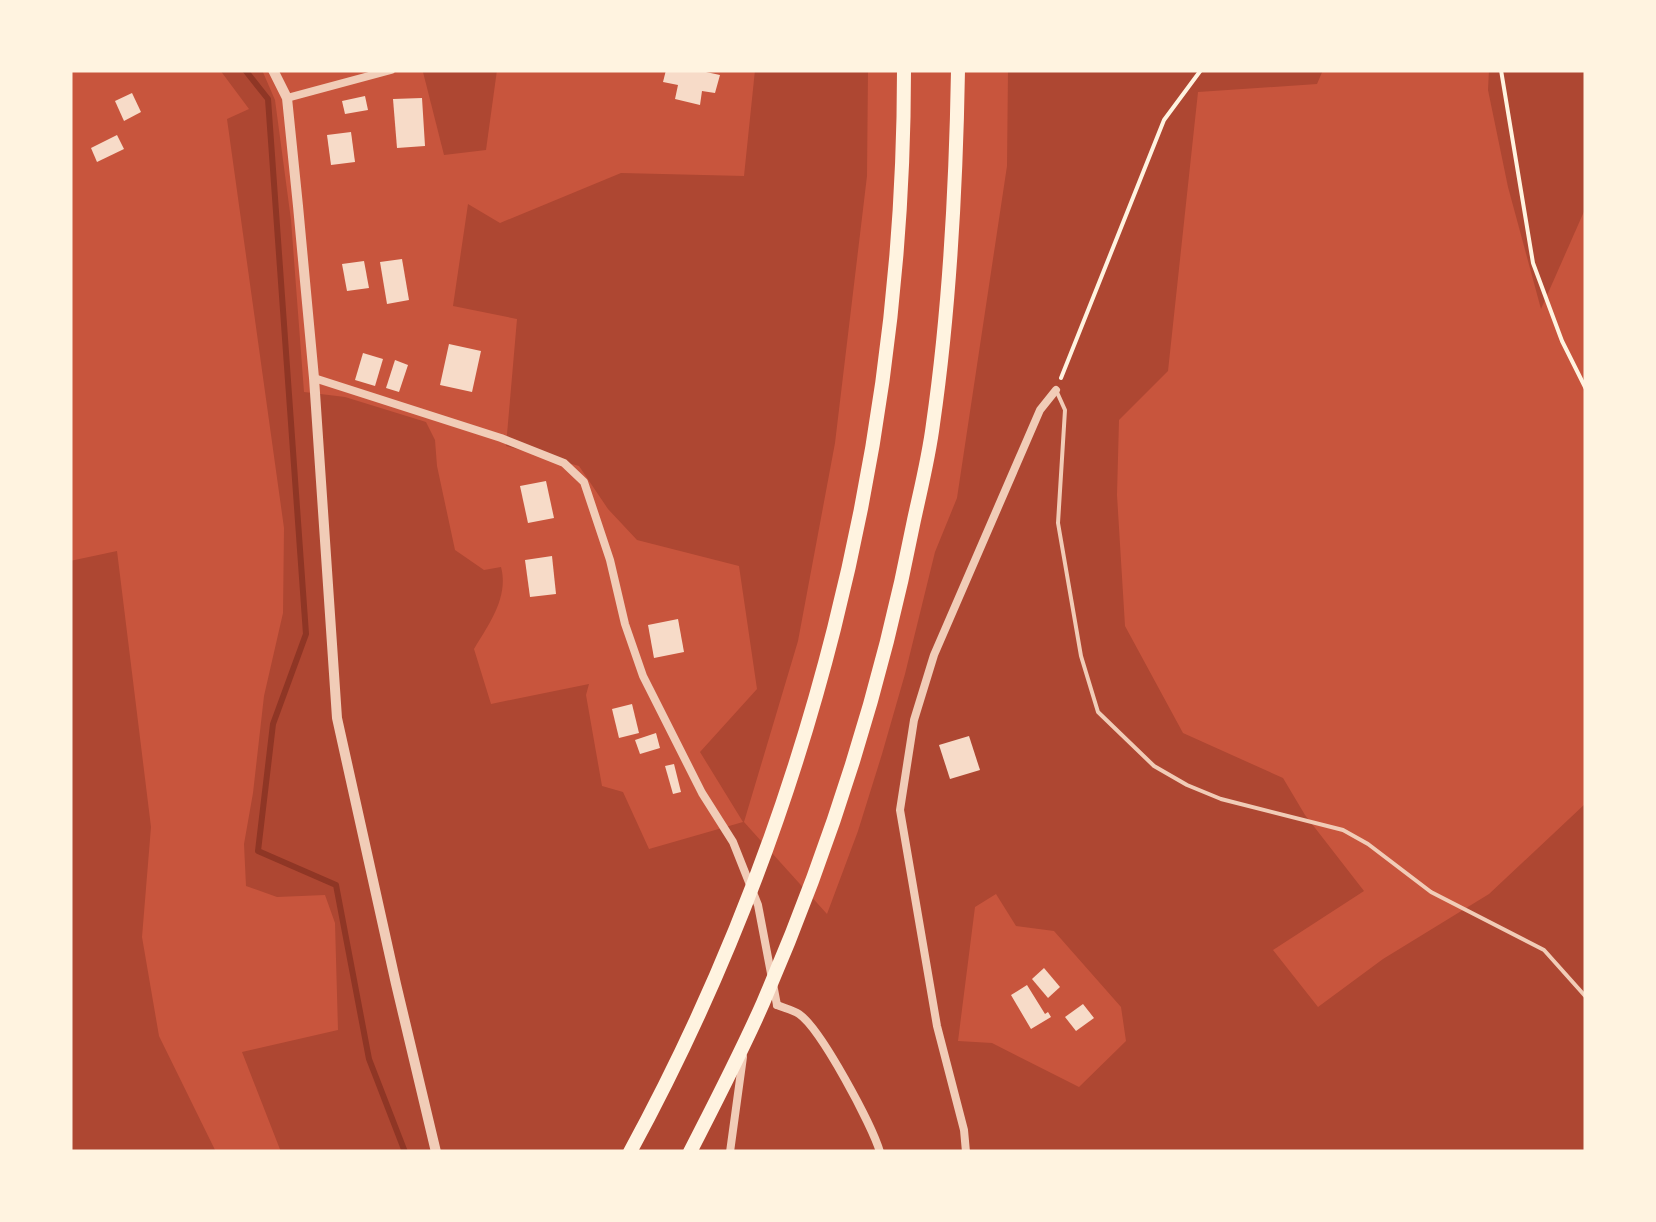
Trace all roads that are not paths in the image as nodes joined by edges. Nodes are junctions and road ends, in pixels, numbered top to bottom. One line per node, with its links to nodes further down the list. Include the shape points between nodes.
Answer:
1 (274, 70): 5 (street)
2 (391, 70): 5 (street)
3 (904, 70): 11 (highway, via 894,283 876,421 810,719 717,977)
4 (958, 70): 12 (highway, via 947,307 933,427 902,582 838,810 763,1004)
5 (287, 98): 6 (street)
6 (314, 378): 9 (street, via 501,438 564,463 584,482 643,676 733,842 758,905); 10 (street, via 337,718)
7 (1056, 390): 8 (lane, via 1065,410 1058,524 1098,712 1154,766 1187,785 1343,830 1368,844 1431,892 1544,950); 15 (street, via 1040,410 941,638 914,720 900,810)
8 (1586, 996)
9 (777, 1005): 13 (street, via 755,1024 744,1048); 14 (street, via 800,1014 818,1032)
10 (436, 1152)
11 (630, 1152)
12 (690, 1152)
13 (730, 1152)
14 (880, 1152)
15 (966, 1152)

